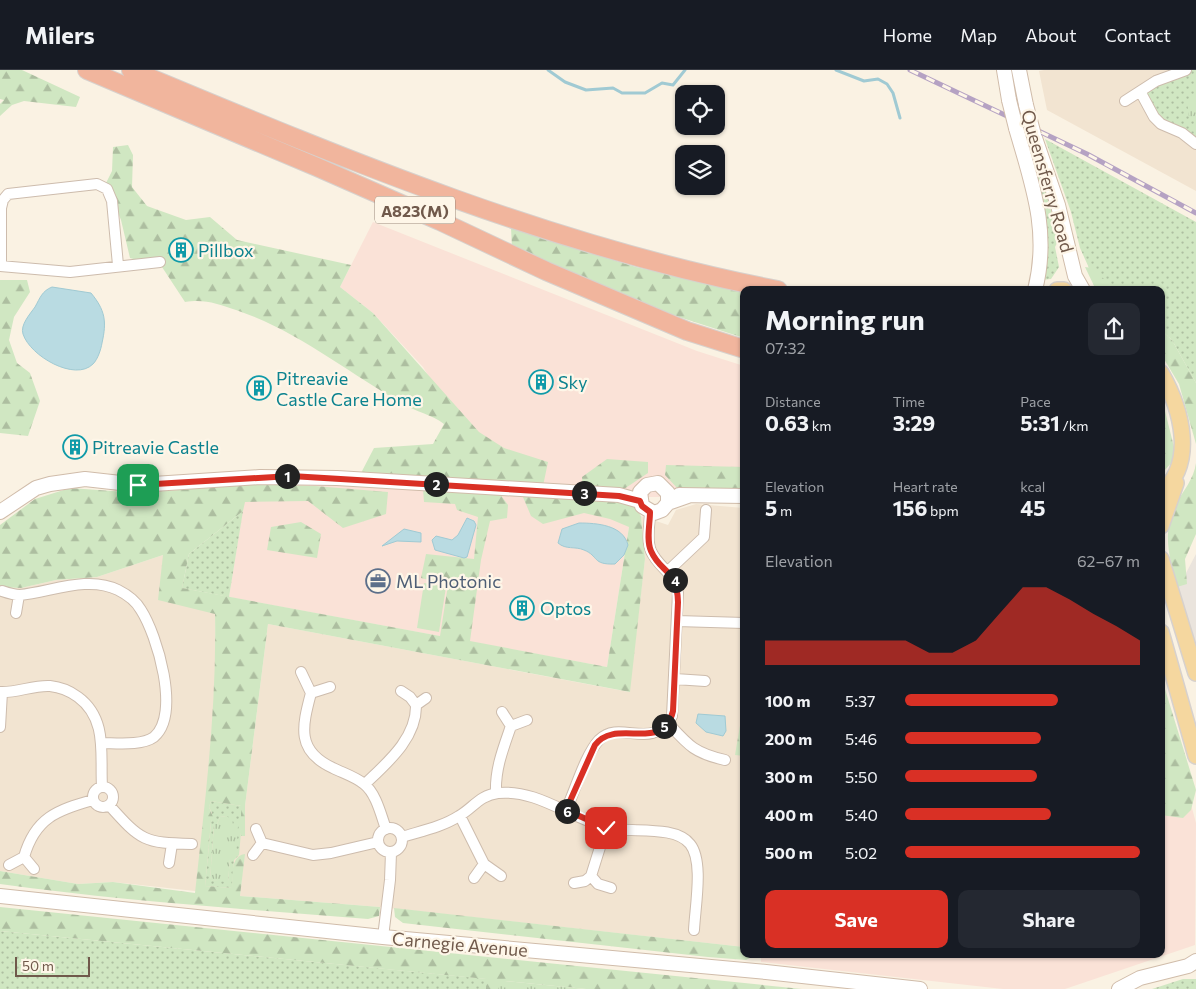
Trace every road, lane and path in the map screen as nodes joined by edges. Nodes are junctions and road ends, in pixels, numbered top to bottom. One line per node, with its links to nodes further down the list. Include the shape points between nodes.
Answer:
1 (87, 70): 15 (highway, A823(M), via 326,171 563,279 687,331)
2 (132, 70): 12 (highway, A823(M), via 262,125 468,205 596,247)
3 (1004, 70): 13 (street, Queensferry Road, bridge, via 1040,217 1042,255)
4 (1018, 70): 14 (street, Queensferry Road, bridge, via 1034,135 1058,205 1075,276)
5 (1186, 70): 6 (street, via 1156,82)
6 (1140, 93): 7 (street); 8 (street, via 1161,124 1182,133)
7 (1125, 100)
8 (1196, 144)
9 (160, 262): 10 (street)
10 (118, 265): 11 (street, via 70,272); 11 (street, via 112,200 107,189 98,184 8,194 1,208)
11 (0, 266)
12 (756, 286)
13 (1036, 286)
14 (1081, 286)
15 (740, 348)
16 (1165, 381): 17 (main road, via 1186,440 1187,451)
17 (1180, 472): 18 (main road); 23 (main road)
18 (1165, 489)
19 (740, 496): 21 (street, via 688,496)
20 (640, 497): 21 (street, via 642,506); 21 (street, via 647,485 655,483 662,486); 24 (street, via 337,478 260,477 138,485 86,479 36,488)
21 (661, 505): 25 (street, via 650,528 649,541 651,551)
22 (706, 510): 25 (street, via 704,537)
23 (1165, 510)
24 (0, 512)
25 (668, 570): 30 (street, via 677,586)
26 (1165, 572): 34 (main road)
27 (2, 592): 28 (street)
28 (18, 595): 29 (street); 48 (street, via 65,586 106,586 125,593 142,610 164,668 162,722 156,734 148,740)
29 (16, 613)
30 (677, 622): 31 (street); 35 (street)
31 (740, 623)
32 (1165, 646): 49 (main road)
33 (301, 672): 40 (street)
34 (1196, 673)
35 (674, 679): 36 (street); 45 (street, via 673,711)
36 (705, 681)
37 (330, 687): 40 (street)
38 (400, 691): 42 (street)
39 (1, 692): 47 (street); 48 (street, via 42,686 69,692 85,702 94,714)
40 (311, 693): 51 (street, via 303,728 310,752 323,763)
41 (426, 698): 42 (street)
42 (416, 705): 51 (street, via 415,721 406,738)
43 (502, 712): 46 (street)
44 (527, 720): 46 (street)
45 (668, 723): 50 (street, via 687,744); 56 (street, via 648,735 616,732 600,739 590,753)
46 (511, 726): 53 (street, via 497,767)
47 (0, 727)
48 (101, 743): 52 (street)
49 (1196, 756)
50 (725, 760)
51 (365, 784): 60 (street)
52 (102, 786): 54 (street, via 94,791); 55 (street, via 110,789 113,795)
53 (496, 793): 56 (street, via 526,796); 57 (street, via 478,800)
54 (92, 800): 55 (street, via 100,807); 68 (street, via 62,810 41,824 30,836)
55 (109, 805): 63 (street, via 142,838)
56 (566, 810): 58 (street)
57 (460, 816): 61 (street); 70 (street)
58 (606, 828): 74 (street); 79 (street, via 668,832 689,843 697,860)
59 (256, 829): 65 (street)
60 (386, 829): 61 (street, via 398,830); 62 (street, via 379,834)
61 (402, 837): 66 (street, via 400,848)
62 (378, 842): 65 (street, via 313,855); 66 (street, via 382,850)
63 (172, 844): 64 (street); 69 (street)
64 (192, 844)
65 (262, 844): 67 (street)
66 (391, 853): 80 (street)
67 (253, 855)
68 (24, 856): 71 (street); 72 (street)
69 (169, 863)
70 (484, 864): 73 (street); 75 (street)
71 (9, 865)
72 (34, 869)
73 (501, 876)
74 (592, 876): 76 (street); 77 (street, via 598,884)
75 (474, 878)
76 (574, 883)
77 (611, 888)
78 (0, 896): 80 (street, Carnegie Avenue)
79 (694, 930)
80 (383, 937): 82 (street, Carnegie Avenue)
81 (1193, 965): 83 (street, via 1140,978)
82 (920, 989)
83 (1119, 989)

